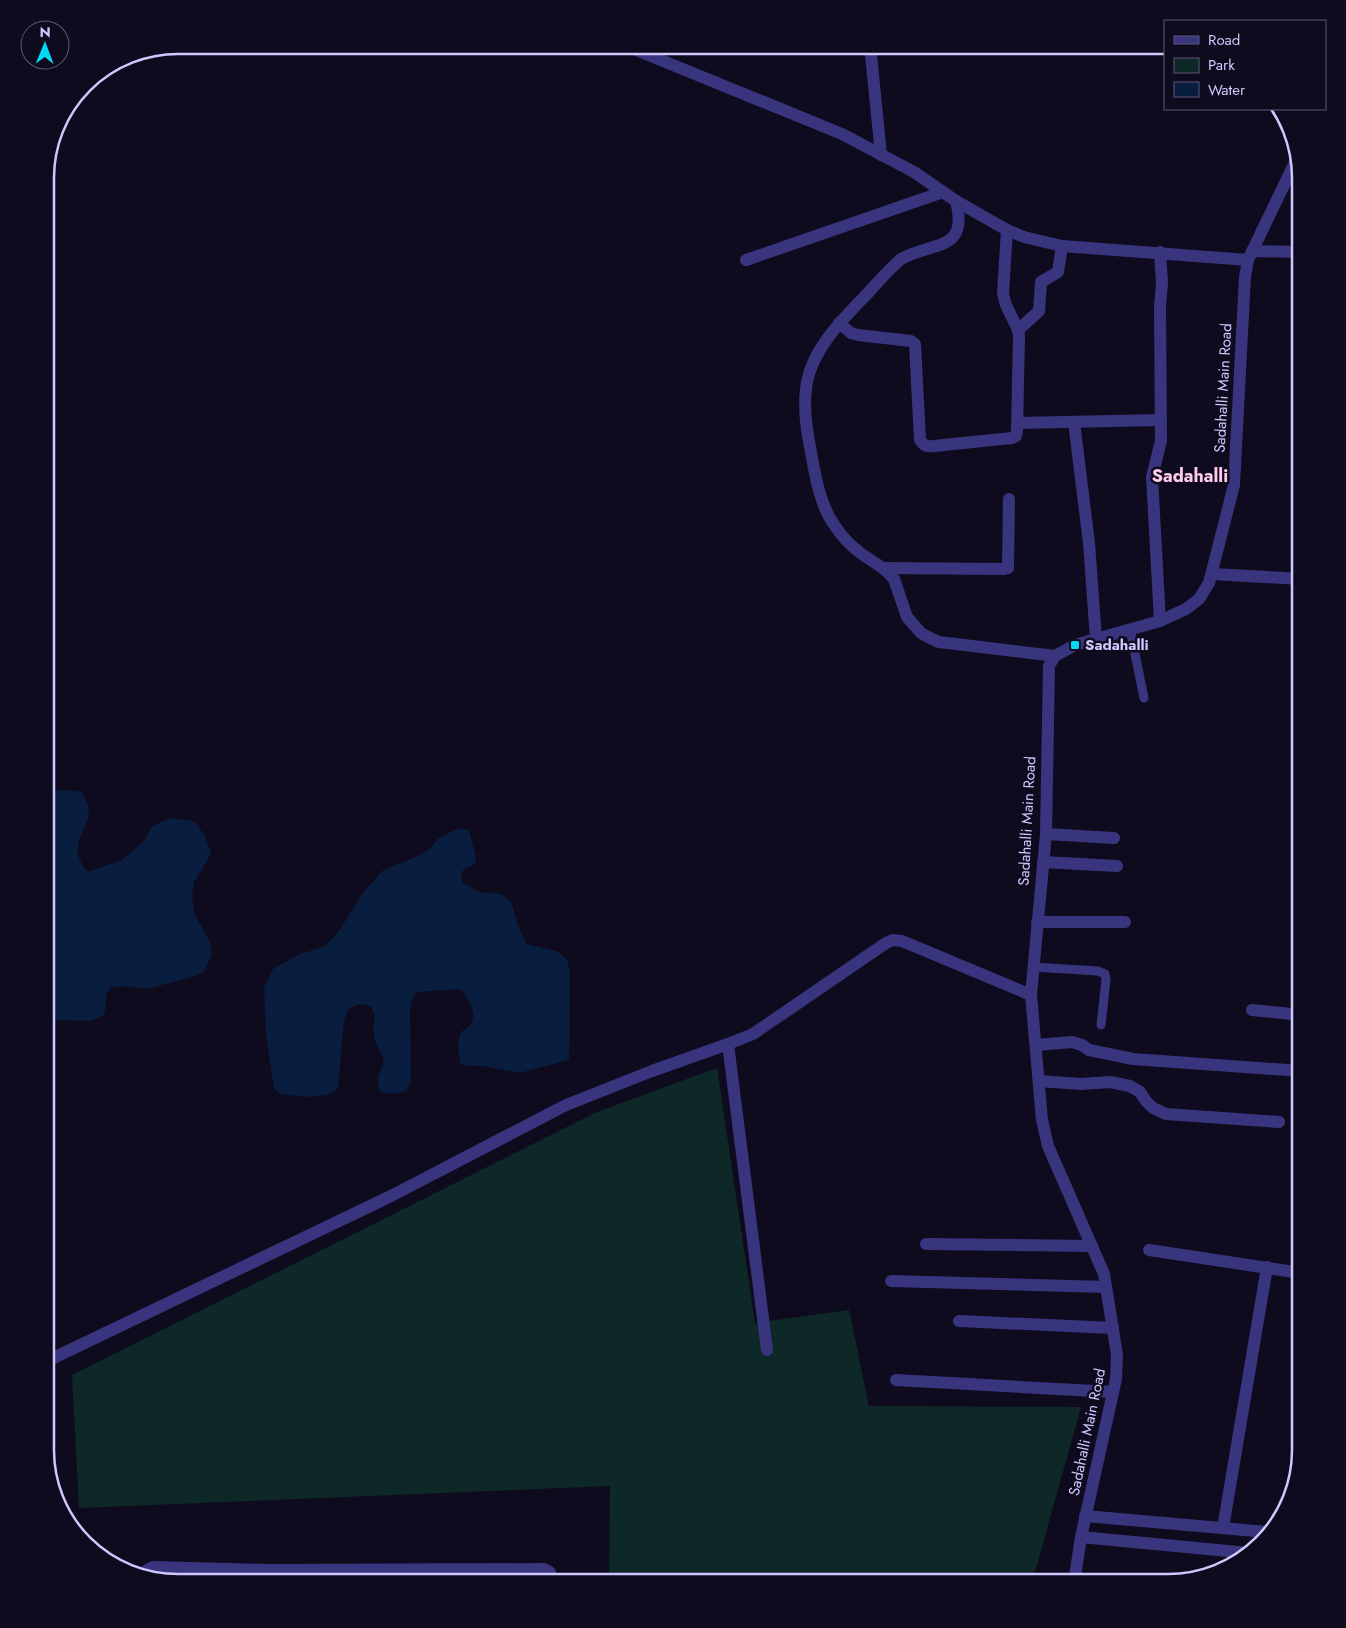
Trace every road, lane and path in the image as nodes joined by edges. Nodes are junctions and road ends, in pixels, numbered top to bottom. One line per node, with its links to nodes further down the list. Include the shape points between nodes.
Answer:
1 (646, 54): 3 (street, via 842,134)
2 (871, 54): 3 (street)
3 (881, 155): 5 (street)
4 (1291, 169): 11 (street, Sadahalli Main Road)
5 (943, 192): 6 (street); 12 (street)
6 (956, 200): 7 (street); 13 (street, via 958,228 953,238 901,259)
7 (1006, 230): 8 (street); 14 (street, via 1003,294)
8 (1062, 246): 9 (street); 14 (street, via 1058,272 1041,282 1039,312)
9 (1160, 252): 11 (street); 15 (street)
10 (1292, 253): 11 (street)
11 (1250, 255): 20 (street, Sadahalli Main Road, via 1245,276 1234,479)
12 (746, 260)
13 (839, 323): 17 (street, via 851,333 915,344 920,440 928,447 1012,438 1017,434); 19 (street, via 824,343 809,375 805,391 807,431 817,482 831,521 857,551)
14 (1018, 330): 17 (street)
15 (1161, 420): 16 (street); 22 (street, via 1161,441 1152,477)
16 (1074, 422): 17 (street); 24 (street, via 1089,543)
17 (1017, 423)
18 (1009, 499): 19 (street, via 1008,568)
19 (883, 568): 25 (street, via 894,579 907,617 920,633 939,642)
20 (1212, 574): 21 (street); 22 (street, Sadahalli Main Road, via 1204,593 1193,605)
21 (1292, 578)
22 (1160, 621): 23 (street, Sadahalli Main Road)
23 (1130, 629): 24 (street, Sadahalli Main Road); 26 (lane)
24 (1096, 639): 25 (street, Sadahalli Main Road, via 1075,645)
25 (1055, 656): 27 (street, Sadahalli Main Road, via 1049,666 1048,678)
26 (1144, 698)
27 (1046, 834): 28 (street); 29 (street, Sadahalli Main Road)
28 (1114, 838)
29 (1043, 862): 30 (street); 31 (street, Sadahalli Main Road)
30 (1117, 866)
31 (1038, 922): 32 (street); 33 (street, Sadahalli Main Road)
32 (1125, 922)
33 (1033, 967): 34 (street, Sadahalli Main Road); 37 (lane, via 1105,974)
34 (1031, 995): 38 (street, via 893,940 753,1034); 39 (street, Sadahalli Main Road)
35 (1252, 1010): 36 (street)
36 (1292, 1014)
37 (1101, 1025)
38 (728, 1044): 52 (street); 53 (street, via 566,1105 391,1196)
39 (1036, 1045): 40 (street, via 1072,1042 1089,1050 1133,1060); 41 (street, Sadahalli Main Road)
40 (1292, 1070)
41 (1039, 1082): 42 (street, via 1110,1082 1130,1086 1140,1092 1153,1108 1166,1114); 44 (street, Sadahalli Main Road, via 1044,1133)
42 (1279, 1122)
43 (926, 1244): 44 (street)
44 (1092, 1246): 49 (street, Sadahalli Main Road)
45 (1149, 1250): 46 (street)
46 (1267, 1267): 47 (street); 57 (street)
47 (1292, 1271)
48 (891, 1281): 49 (street)
49 (1106, 1287): 51 (street, Sadahalli Main Road)
50 (959, 1321): 51 (street)
51 (1113, 1328): 55 (street, Sadahalli Main Road, via 1117,1355)
52 (767, 1350)
53 (54, 1358)
54 (896, 1380): 55 (street)
55 (1113, 1392): 56 (street, Sadahalli Main Road)
56 (1086, 1516): 57 (street); 59 (street, Sadahalli Main Road)
57 (1223, 1528): 58 (street)
58 (1262, 1532)
59 (1081, 1537): 60 (street); 67 (street, Sadahalli Main Road)
60 (1240, 1551)
61 (147, 1570): 63 (street, via 153,1567)
62 (412, 1570): 64 (street); 65 (street); 66 (street, via 544,1569)
63 (244, 1574)
64 (317, 1574)
65 (412, 1574)
66 (550, 1574)
67 (1075, 1574)

